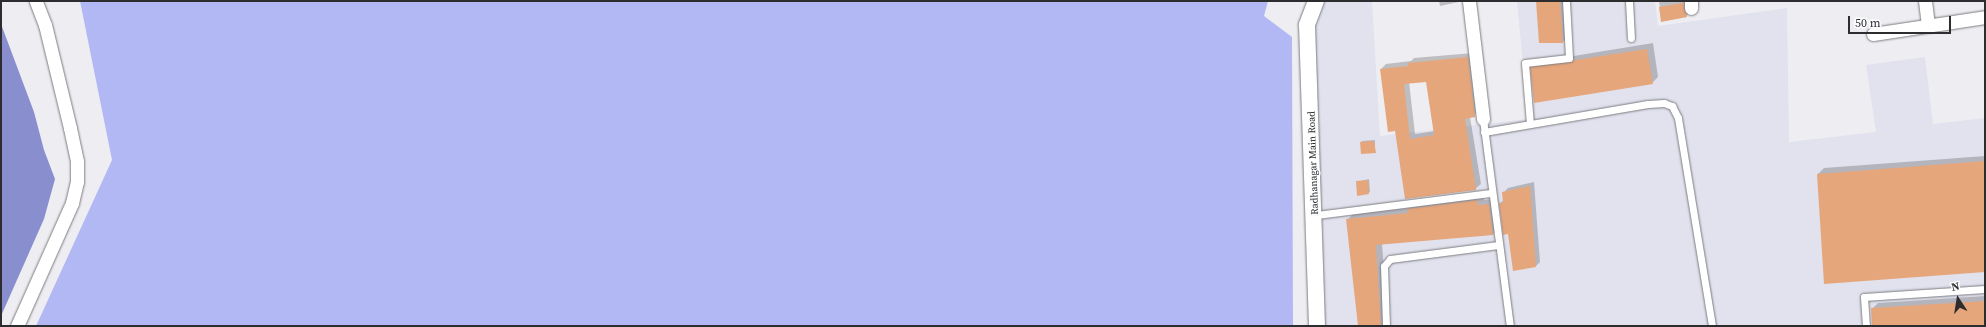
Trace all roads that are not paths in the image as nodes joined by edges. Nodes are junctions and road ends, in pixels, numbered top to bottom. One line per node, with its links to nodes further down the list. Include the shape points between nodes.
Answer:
1 (36, 1): 17 (street, via 45,25 72,135 77,161 77,182 72,203)
2 (1316, 1): 14 (street, Radhanagar Main Road, via 1307,25)
3 (1469, 1): 12 (street)
4 (1566, 1): 11 (lane, via 1569,58 1525,63)
5 (1629, 1): 10 (lane)
6 (1925, 1): 8 (street)
7 (1985, 17): 8 (street)
8 (1928, 25): 9 (street)
9 (1873, 34)
10 (1631, 38)
11 (1530, 124): 12 (lane); 21 (lane, via 1648,104 1664,103 1672,106 1678,118)
12 (1484, 126): 13 (lane)
13 (1491, 193): 14 (lane); 15 (lane)
14 (1316, 215): 18 (street, Radhanagar Main Road)
15 (1498, 244): 19 (lane, via 1390,259 1384,266); 20 (lane)
16 (1985, 289): 22 (lane, via 1864,297)
17 (17, 326)
18 (1318, 326)
19 (1386, 326)
20 (1510, 326)
21 (1712, 326)
22 (1866, 326)

